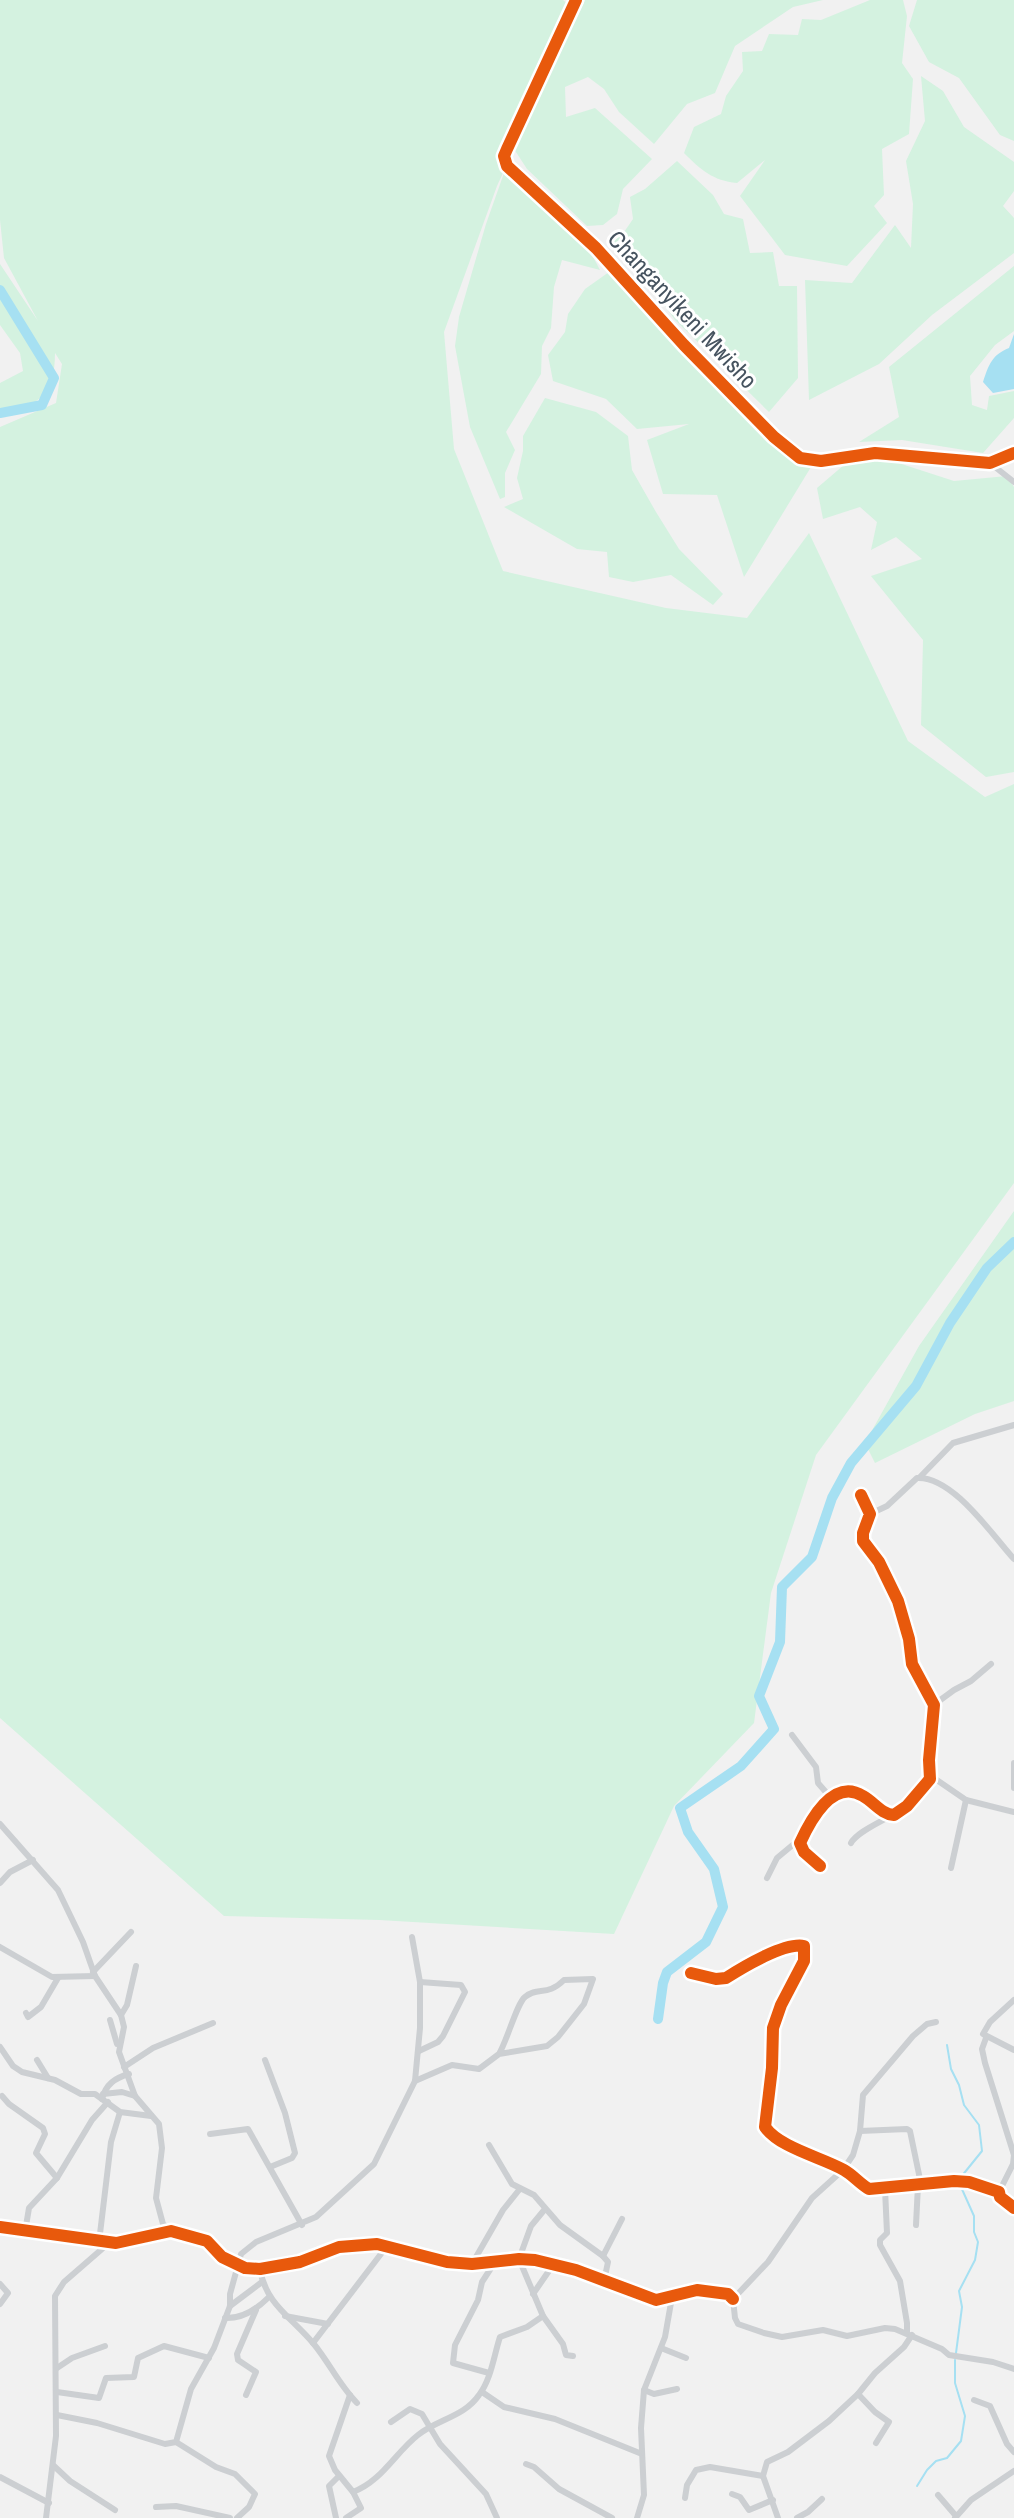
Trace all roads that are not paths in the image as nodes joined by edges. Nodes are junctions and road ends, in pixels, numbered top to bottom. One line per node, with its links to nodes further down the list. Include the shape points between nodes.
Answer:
1 (576, 0): 3 (street, Changanyikeni Mwisho, via 504,156 507,166 596,248 793,454 810,462 875,453)
2 (1014, 453): 3 (street, Changanyikeni Mwisho)
3 (990, 463): 4 (street)
4 (1014, 482)
5 (1014, 1425): 6 (street, via 953,1443)
6 (920, 1477): 8 (street); 9 (street, via 958,1498)
7 (861, 1495): 8 (street)
8 (870, 1514): 11 (street, via 863,1541 898,1601 912,1664)
9 (1014, 1559)
10 (991, 1664): 11 (street)
11 (933, 1701): 14 (street)
12 (792, 1735): 16 (street)
13 (1014, 1763): 15 (street)
14 (931, 1776): 17 (street); 19 (street, via 907,1806)
15 (1014, 1788)
16 (831, 1798): 19 (street, via 855,1792); 21 (street)
17 (966, 1800): 18 (street); 25 (street)
18 (1014, 1812)
19 (890, 1816): 22 (street)
20 (0, 1824): 23 (street)
21 (804, 1835): 24 (street, via 802,1850); 26 (street, via 777,1858)
22 (851, 1843)
23 (33, 1860): 27 (street); 33 (street, via 62,1898)
24 (820, 1866)
25 (951, 1868)
26 (767, 1878)
27 (0, 1883)
28 (131, 1932): 33 (street)
29 (412, 1937): 35 (street)
30 (0, 1947): 34 (street)
31 (136, 1966): 38 (street)
32 (691, 1973): 64 (street, via 726,1978 785,1948 804,1946 804,1961 773,2028 765,2127 772,2136)
33 (94, 1974): 34 (street); 38 (street)
34 (58, 1978): 37 (street, via 41,2007 28,2017)
35 (420, 1982): 45 (street); 45 (street, via 461,1985 465,1992 443,2036)
36 (1014, 2000): 42 (street, via 986,2026)
37 (26, 2013)
38 (121, 2015): 46 (street)
39 (110, 2020): 46 (street)
40 (936, 2022): 60 (street, via 905,2044 863,2095)
41 (213, 2023): 50 (street, via 153,2048)
42 (986, 2038): 44 (street); 69 (street, via 985,2063 1014,2155)
43 (0, 2047): 52 (street, via 17,2069)
44 (1014, 2050)
45 (419, 2051): 53 (street)
46 (119, 2052): 50 (street)
47 (499, 2054): 47 (street, via 547,2046 584,2004 593,1979 564,1980 552,1991 522,1999); 53 (street, via 479,2069 452,2065)
48 (37, 2060): 52 (street)
49 (265, 2060): 63 (street, via 295,2153)
50 (124, 2067): 51 (street)
51 (129, 2074): 55 (street); 57 (street, via 113,2080)
52 (48, 2078): 57 (street, via 81,2094)
53 (415, 2081): 73 (street, via 374,2164)
54 (0, 2087): 56 (street)
55 (135, 2096): 57 (street, via 122,2092); 59 (street)
56 (1, 2098): 65 (street, via 43,2128 36,2153)
57 (105, 2098): 58 (street); 65 (street)
58 (120, 2112): 59 (street); 78 (street, via 111,2142)
59 (151, 2116): 76 (street, via 161,2135 158,2214)
60 (860, 2131): 64 (street); 66 (street, via 910,2131)
61 (210, 2134): 63 (street, via 248,2129)
62 (489, 2145): 68 (street)
63 (270, 2167): 73 (street)
64 (843, 2170): 67 (street, via 869,2189); 93 (street, via 812,2198 768,2262)
65 (57, 2178): 77 (street, via 29,2208)
66 (920, 2184): 67 (street); 69 (street, via 969,2182); 74 (street)
67 (885, 2189): 101 (street, via 887,2233 880,2245 900,2281)
68 (519, 2190): 71 (street, via 534,2195); 83 (street)
69 (999, 2192): 70 (street)
70 (1014, 2208)
71 (545, 2209): 80 (street); 81 (street, via 531,2226)
72 (622, 2219): 80 (street)
73 (302, 2225): 85 (street, via 256,2242 241,2254)
74 (916, 2225)
75 (0, 2227): 77 (street)
76 (171, 2231): 78 (street); 85 (street, via 207,2241)
77 (25, 2232): 78 (street)
78 (99, 2242): 108 (street, via 102,2249 55,2296)
79 (387, 2246): 83 (street); 86 (street, via 348,2245); 100 (street)
80 (603, 2256): 87 (street, via 608,2262)
81 (519, 2259): 82 (street); 84 (street); 90 (street)
82 (496, 2261): 83 (street); 110 (street, via 482,2282 452,2358 458,2366)
83 (472, 2264)
84 (553, 2265): 87 (street); 90 (street)
85 (237, 2266): 86 (street); 95 (street)
86 (260, 2269): 88 (street)
87 (604, 2281): 92 (street, via 656,2300)
88 (262, 2282): 91 (street); 95 (street)
89 (0, 2284): 94 (street, via 8,2290)
90 (533, 2294): 98 (street)
91 (269, 2297): 96 (street); 97 (street)
92 (672, 2297): 93 (street, via 697,2290); 104 (street)
93 (733, 2299): 101 (street, via 738,2324 782,2337 823,2330 847,2336 885,2328)
94 (0, 2304)
95 (230, 2306): 99 (street)
96 (256, 2310): 99 (street); 116 (street, via 237,2354 256,2372)
97 (285, 2316): 100 (street); 102 (street)
98 (543, 2316): 105 (street, via 566,2355); 110 (street, via 500,2337)
99 (225, 2318): 106 (street)
100 (328, 2324): 102 (street)
101 (909, 2334): 109 (street, via 949,2355); 115 (street, via 904,2347)
102 (313, 2343): 117 (street)
103 (105, 2346): 108 (street)
104 (661, 2348): 107 (street); 112 (street)
105 (573, 2356)
106 (209, 2358): 113 (street, via 164,2346 138,2358 134,2377 106,2378 99,2398); 123 (street, via 191,2389)
107 (686, 2358)
108 (57, 2368): 113 (street)
109 (1014, 2369)
110 (489, 2373): 114 (street)
111 (677, 2389): 112 (street, via 654,2394)
112 (644, 2390): 126 (street)
113 (57, 2392): 120 (street)
114 (482, 2392): 122 (street, via 467,2410); 126 (street, via 504,2407 555,2419)
115 (858, 2394): 124 (street, via 889,2422); 131 (street, via 807,2438 767,2462)
116 (246, 2395)
117 (350, 2395): 119 (street); 130 (street, via 329,2456)
118 (974, 2400): 125 (street, via 990,2406)
119 (357, 2403)
120 (57, 2415): 123 (street, via 165,2444); 128 (street)
121 (391, 2422): 122 (street, via 410,2409 422,2414)
122 (429, 2428): 133 (street, via 370,2483); 148 (street, via 486,2494)
123 (176, 2442): 145 (street, via 235,2474 255,2494)
124 (876, 2443)
125 (1014, 2452)
126 (642, 2454): 150 (street, via 644,2495)
127 (526, 2464): 149 (street)
128 (54, 2466): 139 (street); 141 (street)
129 (1014, 2471): 142 (street)
130 (339, 2476): 133 (street); 146 (street, via 329,2486)
131 (763, 2476): 136 (street, via 710,2467 696,2470); 138 (street)
132 (0, 2477): 139 (street)
133 (353, 2492): 147 (street, via 361,2508)
134 (732, 2494): 138 (street, via 749,2510)
135 (938, 2495): 142 (street)
136 (685, 2498)
137 (822, 2499): 152 (street)
138 (773, 2500): 151 (street)
139 (49, 2503): 143 (street)
140 (156, 2507): 144 (street)
141 (115, 2510)
142 (956, 2515)
143 (46, 2518)
144 (230, 2518)
145 (237, 2518)
146 (336, 2518)
147 (346, 2518)
148 (497, 2518)
149 (612, 2518)
150 (637, 2518)
151 (778, 2518)
152 (797, 2518)

